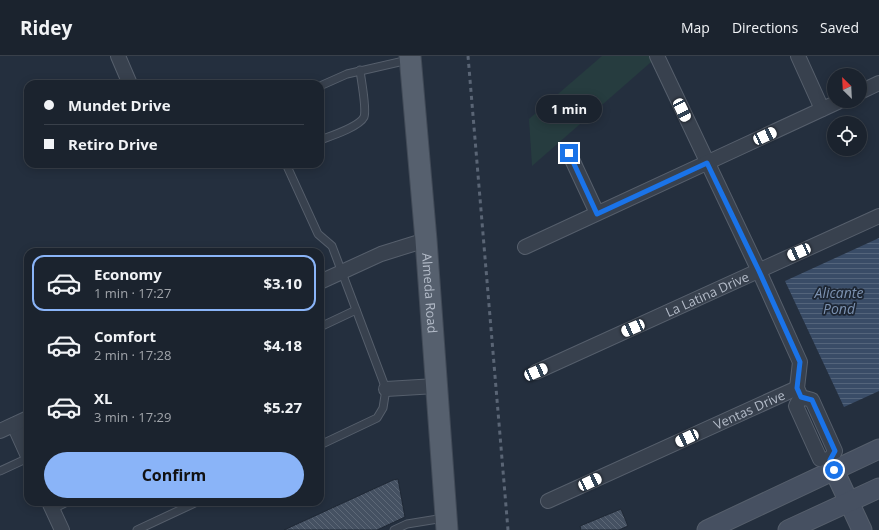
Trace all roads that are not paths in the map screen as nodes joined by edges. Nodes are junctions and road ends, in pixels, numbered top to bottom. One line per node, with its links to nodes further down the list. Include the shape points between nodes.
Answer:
1 (118, 56): 6 (street)
2 (657, 56): 14 (street)
3 (798, 56): 11 (street)
4 (410, 58): 5 (lane); 18 (main road, Almeda Road)
5 (360, 70): 8 (lane); 12 (lane, via 364,117 357,124)
6 (128, 80)
7 (879, 83): 9 (street)
8 (324, 84)
9 (867, 89)
10 (827, 107): 11 (street)
11 (822, 109): 14 (street)
12 (324, 138)
13 (569, 153): 16 (street)
14 (707, 163): 16 (street); 20 (street)
15 (288, 168): 21 (lane, via 318,234 332,246)
16 (597, 214): 19 (street)
17 (879, 216): 20 (street, La Latina Drive)
18 (426, 240): 21 (street, via 381,254); 26 (main road, Almeda Road)
19 (525, 247)
20 (759, 271): 25 (street, La Latina Drive); 28 (street, via 800,362)
21 (342, 272): 22 (street); 23 (lane)
22 (324, 280)
23 (356, 310): 24 (lane); 27 (lane)
24 (324, 324)
25 (536, 372)
26 (436, 386): 27 (street); 43 (main road, Almeda Road)
27 (386, 389): 32 (lane, via 383,408 377,418)
28 (799, 392): 36 (street, via 812,400 816,430 835,451); 39 (street, Ventas Drive)
29 (24, 420): 30 (street)
30 (14, 425): 31 (street); 33 (street)
31 (0, 431)
32 (324, 443)
33 (24, 448)
34 (879, 449): 36 (main road)
35 (24, 459): 37 (lane)
36 (832, 465): 40 (main road); 47 (main road)
37 (0, 471)
38 (879, 488): 40 (main road)
39 (548, 501)
40 (848, 502): 48 (main road); 49 (main road)
41 (51, 506): 44 (street)
42 (188, 506): 45 (lane)
43 (446, 524): 46 (lane, via 408,524)
44 (62, 530)
45 (137, 530)
46 (394, 530)
47 (707, 530)
48 (788, 530)
49 (862, 530)

